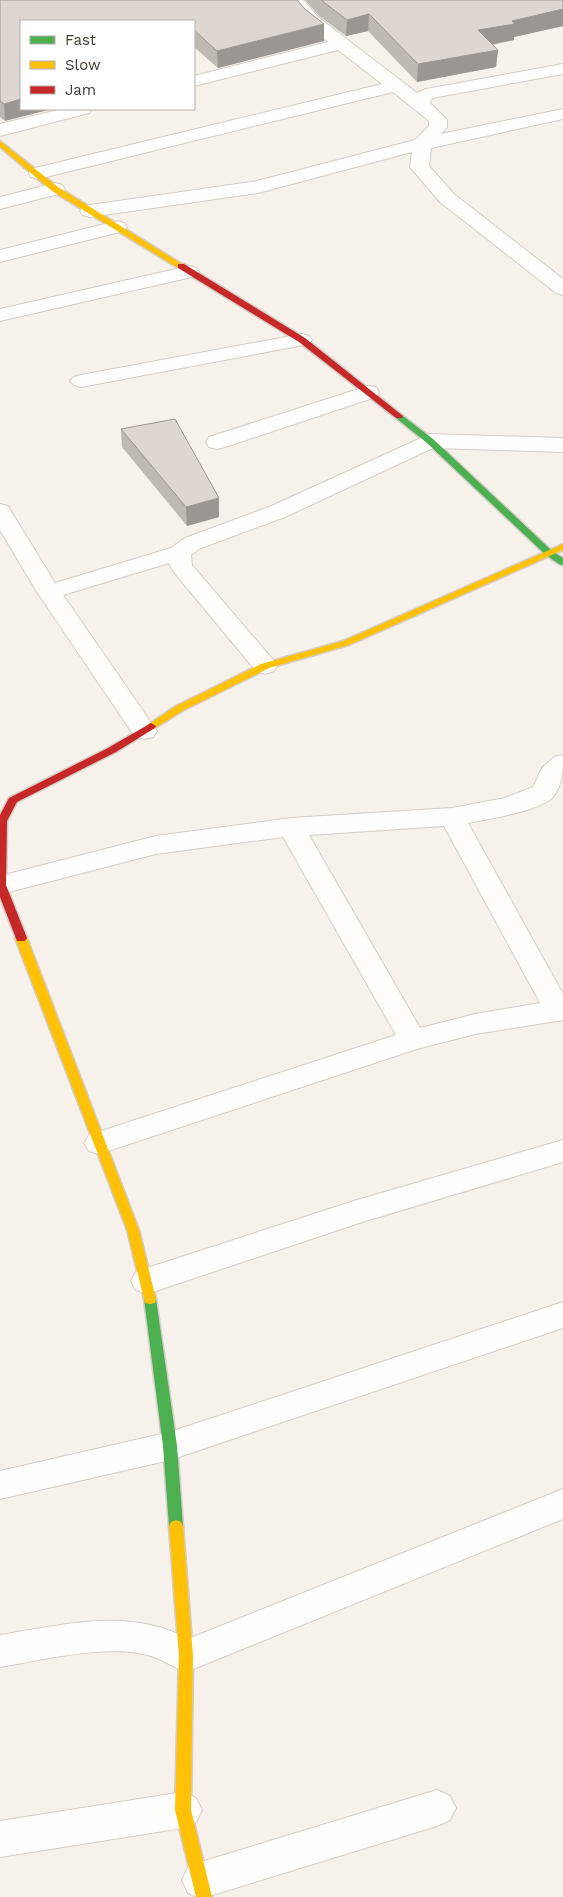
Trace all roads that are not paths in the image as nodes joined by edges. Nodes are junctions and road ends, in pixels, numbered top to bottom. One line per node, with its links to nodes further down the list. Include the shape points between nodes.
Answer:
1 (294, 0): 2 (street, via 312,21)
2 (343, 44): 4 (street); 5 (street)
3 (563, 68): 6 (street, via 426,94 420,100)
4 (195, 81)
5 (395, 86): 6 (street); 12 (street)
6 (422, 105): 11 (street, via 438,120 438,127)
7 (79, 110): 9 (street)
8 (563, 114): 11 (street)
9 (0, 130)
10 (0, 143): 12 (street)
11 (422, 144): 15 (street, via 258,187); 19 (street, via 419,167 431,182 488,232)
12 (38, 173): 13 (street)
13 (55, 189): 14 (street); 15 (street)
14 (0, 204)
15 (90, 211): 16 (street)
16 (117, 227): 17 (street); 18 (street)
17 (0, 256)
18 (180, 274): 20 (street); 21 (street)
19 (563, 289)
20 (0, 314)
21 (302, 340): 22 (street); 23 (street)
22 (82, 381)
23 (368, 392): 24 (street); 25 (street)
24 (430, 441): 26 (street); 29 (street, via 277,512 193,543); 30 (street)
25 (217, 442)
26 (563, 444)
27 (0, 512): 32 (street)
28 (563, 547): 30 (street)
29 (179, 553): 32 (street); 33 (street, via 181,566)
30 (549, 553): 31 (street); 33 (street, via 346,642)
31 (563, 563)
32 (49, 592): 34 (street)
33 (265, 666): 34 (street, via 180,708)
34 (144, 731): 38 (street, via 12,800 2,821)
35 (563, 763): 36 (street, via 551,774 542,792 511,806)
36 (452, 817): 37 (street); 39 (street)
37 (291, 827): 38 (street, via 156,844); 40 (street)
38 (1, 885): 41 (street)
39 (561, 1010): 40 (street, via 475,1024)
40 (414, 1040): 41 (street)
41 (99, 1143): 43 (street, via 133,1230)
42 (563, 1151): 43 (street, via 357,1212)
43 (147, 1281): 45 (street)
44 (563, 1315): 45 (street)
45 (170, 1446): 46 (street); 49 (street)
46 (0, 1485)
47 (563, 1504): 49 (street)
48 (0, 1651): 49 (street, via 64,1641 127,1637 158,1642)
49 (186, 1656): 51 (street)
50 (437, 1808): 53 (street)
51 (183, 1810): 52 (street); 53 (street)
52 (0, 1839)
53 (203, 1888)

